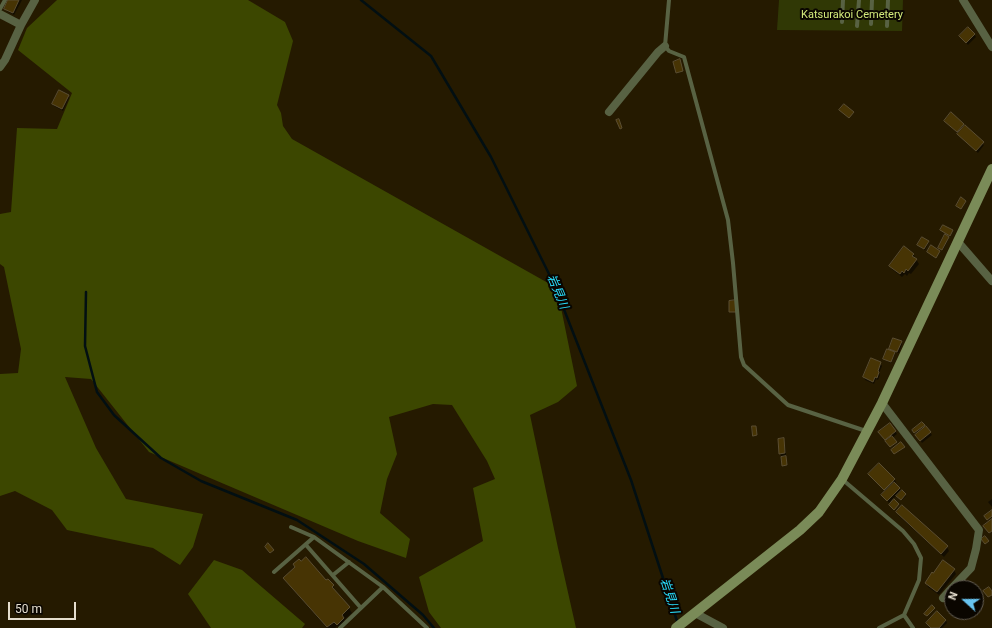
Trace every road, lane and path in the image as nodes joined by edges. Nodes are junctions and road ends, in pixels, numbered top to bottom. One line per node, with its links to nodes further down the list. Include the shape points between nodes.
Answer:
1 (5, 0): 9 (lane)
2 (35, 0): 12 (street)
3 (669, 0): 16 (lane)
4 (843, 0): 11 (lane)
5 (859, 0): 14 (lane)
6 (872, 0): 13 (lane)
7 (888, 0): 15 (lane)
8 (963, 0): 17 (street)
9 (0, 9)
10 (0, 14): 12 (street)
11 (842, 22)
12 (21, 24): 18 (street)
13 (871, 24)
14 (857, 26)
15 (887, 26)
16 (665, 46): 19 (street); 24 (lane, via 669,51 684,58 728,220 741,357 744,365 788,405)
17 (992, 47)
18 (0, 68)
19 (609, 112)
20 (992, 169): 21 (street)
21 (958, 242): 22 (street); 23 (street)
22 (992, 281)
23 (882, 403): 24 (street); 32 (street, via 979,530 971,568)
24 (866, 431): 25 (street)
25 (842, 479): 35 (street, via 819,512 800,530); 36 (lane, via 903,531 921,558 919,580)
26 (291, 527): 27 (lane)
27 (314, 537): 28 (lane); 29 (lane)
28 (306, 545): 30 (lane); 31 (lane)
29 (349, 562): 31 (lane); 33 (lane)
30 (274, 572)
31 (333, 575): 34 (lane)
32 (960, 580)
33 (383, 587): 34 (lane); 38 (lane)
34 (361, 608): 37 (lane)
35 (695, 613): 39 (street); 40 (street)
36 (904, 615): 41 (lane); 42 (lane)
37 (340, 628)
38 (427, 628)
39 (676, 628)
40 (723, 628)
41 (879, 628)
42 (913, 628)

